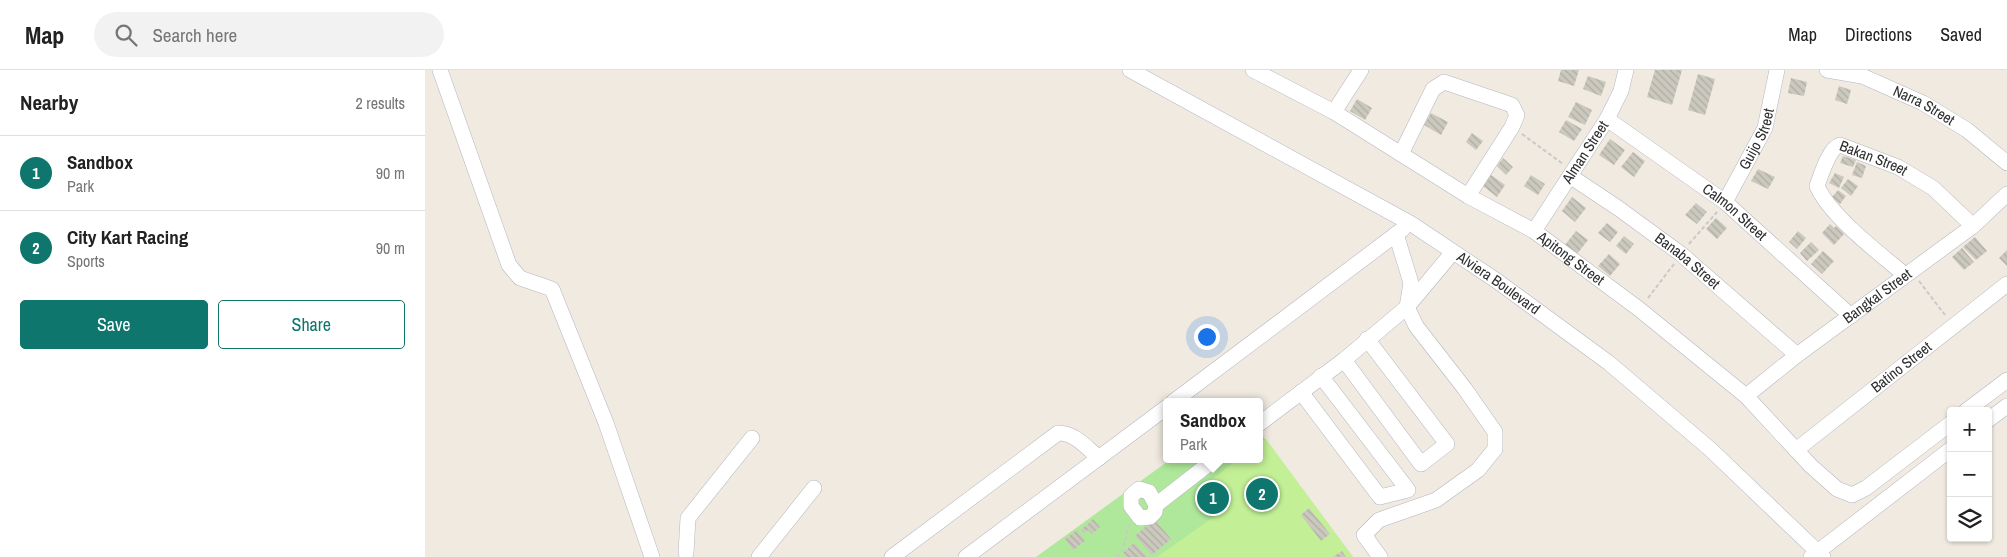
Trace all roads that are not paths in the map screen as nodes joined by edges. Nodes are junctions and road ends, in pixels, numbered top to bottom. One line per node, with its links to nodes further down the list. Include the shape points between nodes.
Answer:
1 (440, 70): 50 (street, via 509,265 521,278 553,289 606,423)
2 (1130, 70): 16 (street, Alviera Boulevard)
3 (1253, 70): 8 (street, Apitong Street)
4 (1361, 70): 8 (street)
5 (1626, 70): 9 (street, Alman Street, via 1621,91)
6 (1777, 70): 15 (street, Guijo Street, via 1765,128)
7 (1827, 70): 11 (street, Narra Street, via 1862,76 1923,103 1967,130)
8 (1334, 112): 10 (street, Apitong Street)
9 (1607, 119): 12 (street, Alman Street); 15 (street, Calmon Street)
10 (1401, 154): 14 (street, Apitong Street); 14 (street, via 1433,89 1443,82 1511,105 1517,116 1512,127)
11 (2007, 163)
12 (1570, 176): 18 (street, Alman Street); 26 (street, Banaba Street, via 1681,254)
13 (2007, 194): 17 (street, Bangkal Street)
14 (1468, 196): 18 (street, Apitong Street)
15 (1725, 202): 24 (street, Calmon Street)
16 (1410, 223): 19 (street); 20 (street, Alviera Boulevard)
17 (1973, 226): 21 (street, Bangkal Street); 21 (street, Bakan Street, via 1933,188 1905,171 1836,146 1817,186 1822,197 1861,237)
18 (1534, 231): 31 (street, Apitong Street)
19 (1396, 234): 23 (street, via 1411,283); 32 (street)
20 (1453, 252): 23 (street); 49 (street, Alviera Boulevard, via 1609,363 1710,450)
21 (1909, 273): 24 (street, Bangkal Street)
22 (2007, 284): 42 (street, Batino Street)
23 (1407, 307): 25 (street); 54 (street, via 1416,326 1495,432 1495,449 1478,470 1436,500 1379,520 1364,535)
24 (1851, 316): 26 (street, Bangkal Street)
25 (1367, 339): 27 (street); 38 (street, via 1447,444 1421,464)
26 (1797, 355): 31 (street, Bangkal Street)
27 (1344, 360): 28 (street); 38 (street)
28 (1321, 376): 30 (street); 41 (street)
29 (2007, 380): 34 (street)
30 (1301, 392): 37 (street); 41 (street, via 1380,497 1408,490)
31 (1746, 396): 42 (street, Apitong Street)
32 (1178, 398)
33 (2007, 406): 36 (street)
34 (1972, 407)
35 (1163, 410): 44 (street)
36 (1992, 417)
37 (1263, 421)
38 (1391, 422): 41 (street)
39 (1947, 426): 42 (street, Apitong Street, via 1866,488 1852,495 1837,489)
40 (752, 438): 48 (street, via 688,518)
41 (1369, 440)
42 (1796, 450)
43 (1947, 452): 49 (street)
44 (1099, 458): 52 (street, via 1074,437 1067,433 1058,434); 53 (street)
45 (1210, 463): 47 (street)
46 (814, 488): 51 (street)
47 (1156, 505): 47 (street, via 1153,515 1140,518 1130,499 1139,489 1149,492)
48 (686, 554)
49 (1817, 555)
50 (652, 557)
51 (759, 557)
52 (892, 557)
53 (966, 557)
54 (1380, 557)

